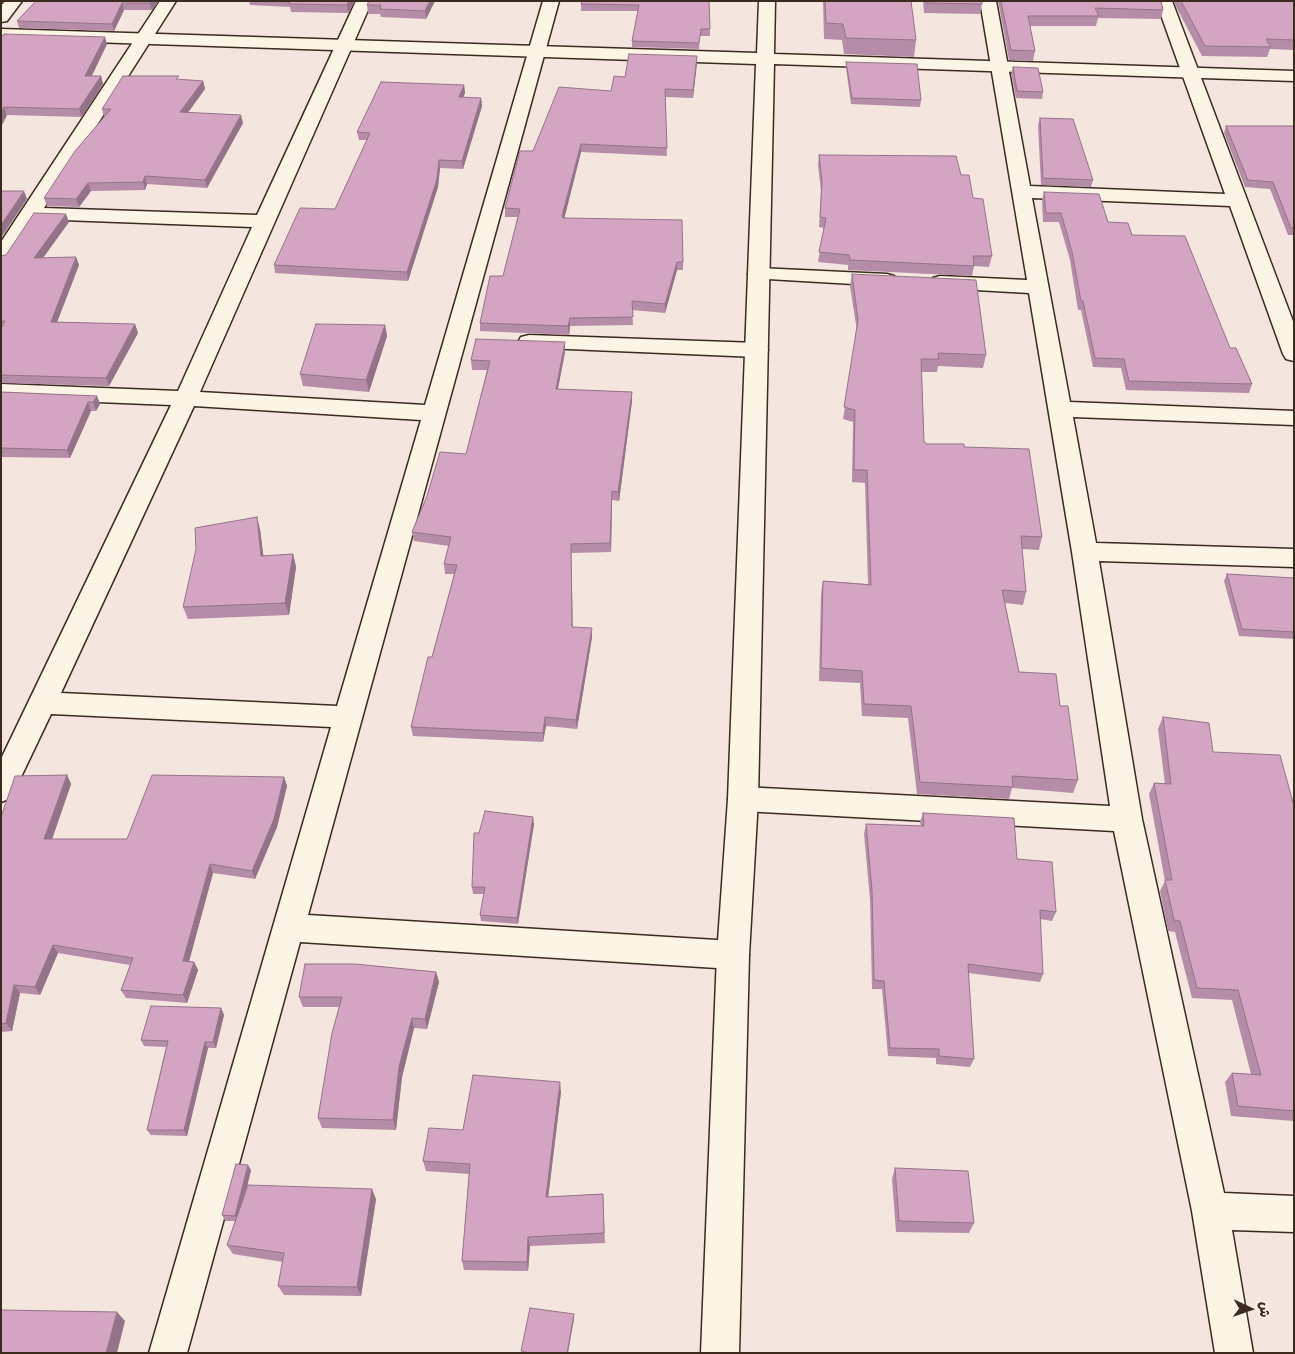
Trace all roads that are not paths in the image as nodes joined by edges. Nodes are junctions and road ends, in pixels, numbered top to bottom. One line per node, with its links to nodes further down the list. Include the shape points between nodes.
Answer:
1 (14, 1): 8 (street)
2 (168, 1): 10 (street)
3 (364, 1): 11 (street)
4 (551, 1): 12 (street)
5 (767, 1): 13 (street)
6 (988, 1): 14 (street)
7 (1164, 1): 15 (street)
8 (1, 17)
9 (1, 34): 10 (street)
10 (143, 39): 11 (street); 19 (street)
11 (345, 45): 12 (street); 20 (street)
12 (538, 52): 13 (street); 32 (street, via 467,340)
13 (765, 59): 14 (street); 22 (street)
14 (1000, 67): 15 (street); 17 (street)
15 (1192, 73): 16 (street); 18 (street)
16 (1294, 76)
17 (1022, 192): 18 (street); 23 (street)
18 (1238, 200): 24 (street)
19 (30, 214): 20 (street); 21 (street)
20 (264, 220): 30 (street)
21 (1, 258)
22 (758, 274): 23 (street); 27 (street)
23 (1039, 287): 31 (street)
24 (1272, 293): 25 (street); 28 (street)
25 (1294, 293)
26 (507, 341): 27 (street)
27 (757, 350): 39 (street)
28 (1294, 354)
29 (1, 391): 30 (street)
30 (186, 398): 32 (street); 36 (street)
31 (1060, 409): 33 (street); 34 (street)
32 (434, 413): 37 (street)
33 (1294, 418)
34 (1085, 552): 35 (street); 40 (street)
35 (1294, 558)
36 (41, 704): 37 (street); 38 (street)
37 (349, 717): 41 (street)
38 (1, 790)
39 (743, 799): 40 (street); 42 (street)
40 (1127, 819): 43 (street)
41 (289, 928): 42 (street); 45 (street)
42 (733, 955): 46 (street)
43 (1210, 1212): 44 (street); 47 (street)
44 (1294, 1214)
45 (168, 1353)
46 (720, 1353)
47 (1234, 1353)

